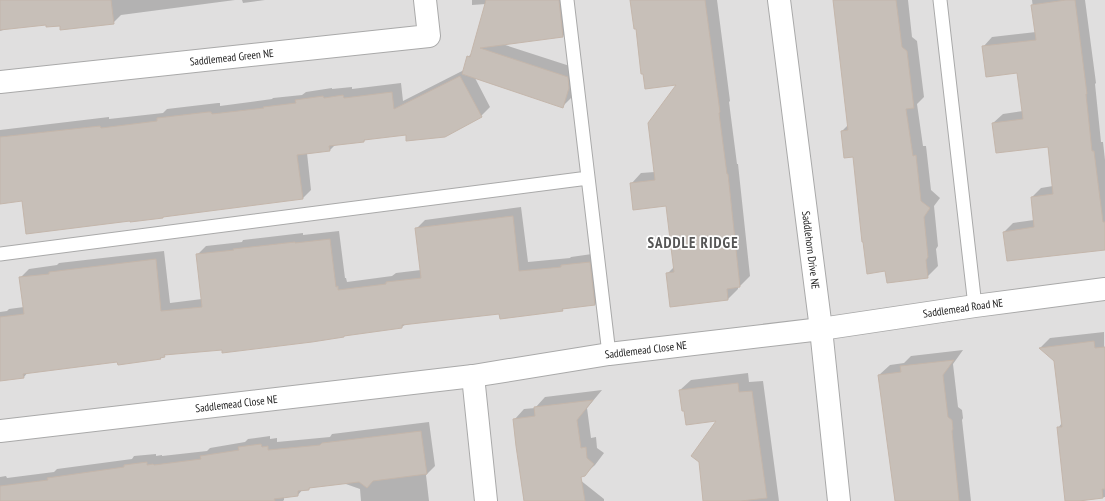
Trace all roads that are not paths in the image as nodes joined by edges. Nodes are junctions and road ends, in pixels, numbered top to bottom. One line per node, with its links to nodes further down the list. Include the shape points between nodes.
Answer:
1 (425, 0): 5 (street, Saddlemead Green NE, via 428,36)
2 (567, 0): 6 (lane)
3 (779, 0): 10 (street, Saddlehorn Drive NE)
4 (940, 0): 9 (lane)
5 (0, 82)
6 (588, 178): 7 (lane); 11 (lane)
7 (0, 254)
8 (1105, 289): 9 (street, Saddlemead Road NE)
9 (975, 306): 10 (street, Saddlemead Road NE)
10 (821, 329): 11 (street, Saddlemead Close NE); 15 (street, Saddlehorn Drive NE)
11 (610, 354): 12 (street, Saddlemead Close NE)
12 (472, 376): 13 (street, Saddlemead Close NE); 14 (street)
13 (0, 430)
14 (486, 501)
15 (839, 501)

